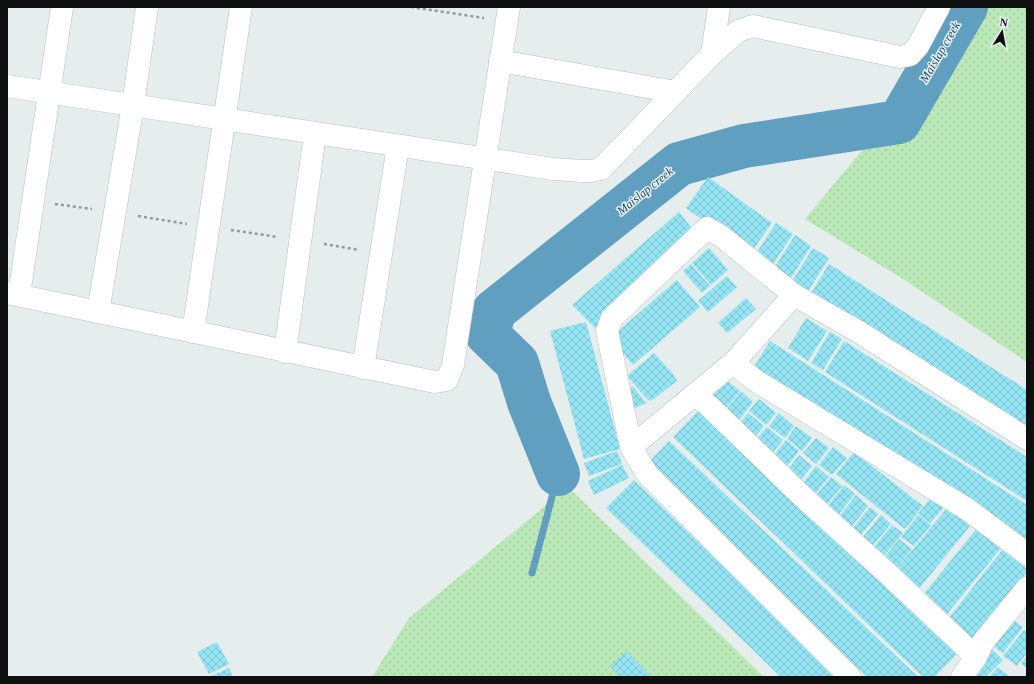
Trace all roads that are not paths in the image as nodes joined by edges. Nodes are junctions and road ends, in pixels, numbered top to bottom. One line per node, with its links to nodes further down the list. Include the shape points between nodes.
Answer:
1 (62, 7): 10 (street)
2 (147, 7): 12 (street)
3 (241, 7): 13 (street)
4 (938, 7): 7 (street, via 918,46 910,55 900,56 753,26 738,31)
5 (713, 8): 7 (street)
6 (508, 14): 8 (street)
7 (712, 54): 11 (street)
8 (500, 61): 11 (street); 16 (street)
9 (7, 86): 10 (street)
10 (49, 92): 12 (street); 17 (street)
11 (676, 92): 16 (street, via 601,168 592,171 560,170)
12 (133, 105): 13 (street); 19 (street)
13 (225, 120): 14 (street); 20 (street)
14 (315, 134): 15 (street); 21 (street)
15 (398, 146): 16 (street); 23 (street)
16 (486, 159): 23 (street, via 453,365 447,380 435,382)
17 (13, 294): 19 (street)
18 (794, 295): 22 (street); 25 (street, via 859,332); 26 (street, via 721,236 707,228 612,318 607,331)
19 (98, 312): 20 (street)
20 (193, 332): 21 (street)
21 (285, 352): 23 (street)
22 (733, 363): 24 (street); 27 (street, via 756,381 967,509)
23 (363, 368)
24 (695, 395): 26 (street); 29 (street)
25 (1027, 439)
26 (631, 447): 30 (street, via 647,474)
27 (1027, 554)
28 (1027, 588): 29 (street, via 983,642)
29 (976, 657): 31 (street)
30 (850, 677)
31 (962, 677)

